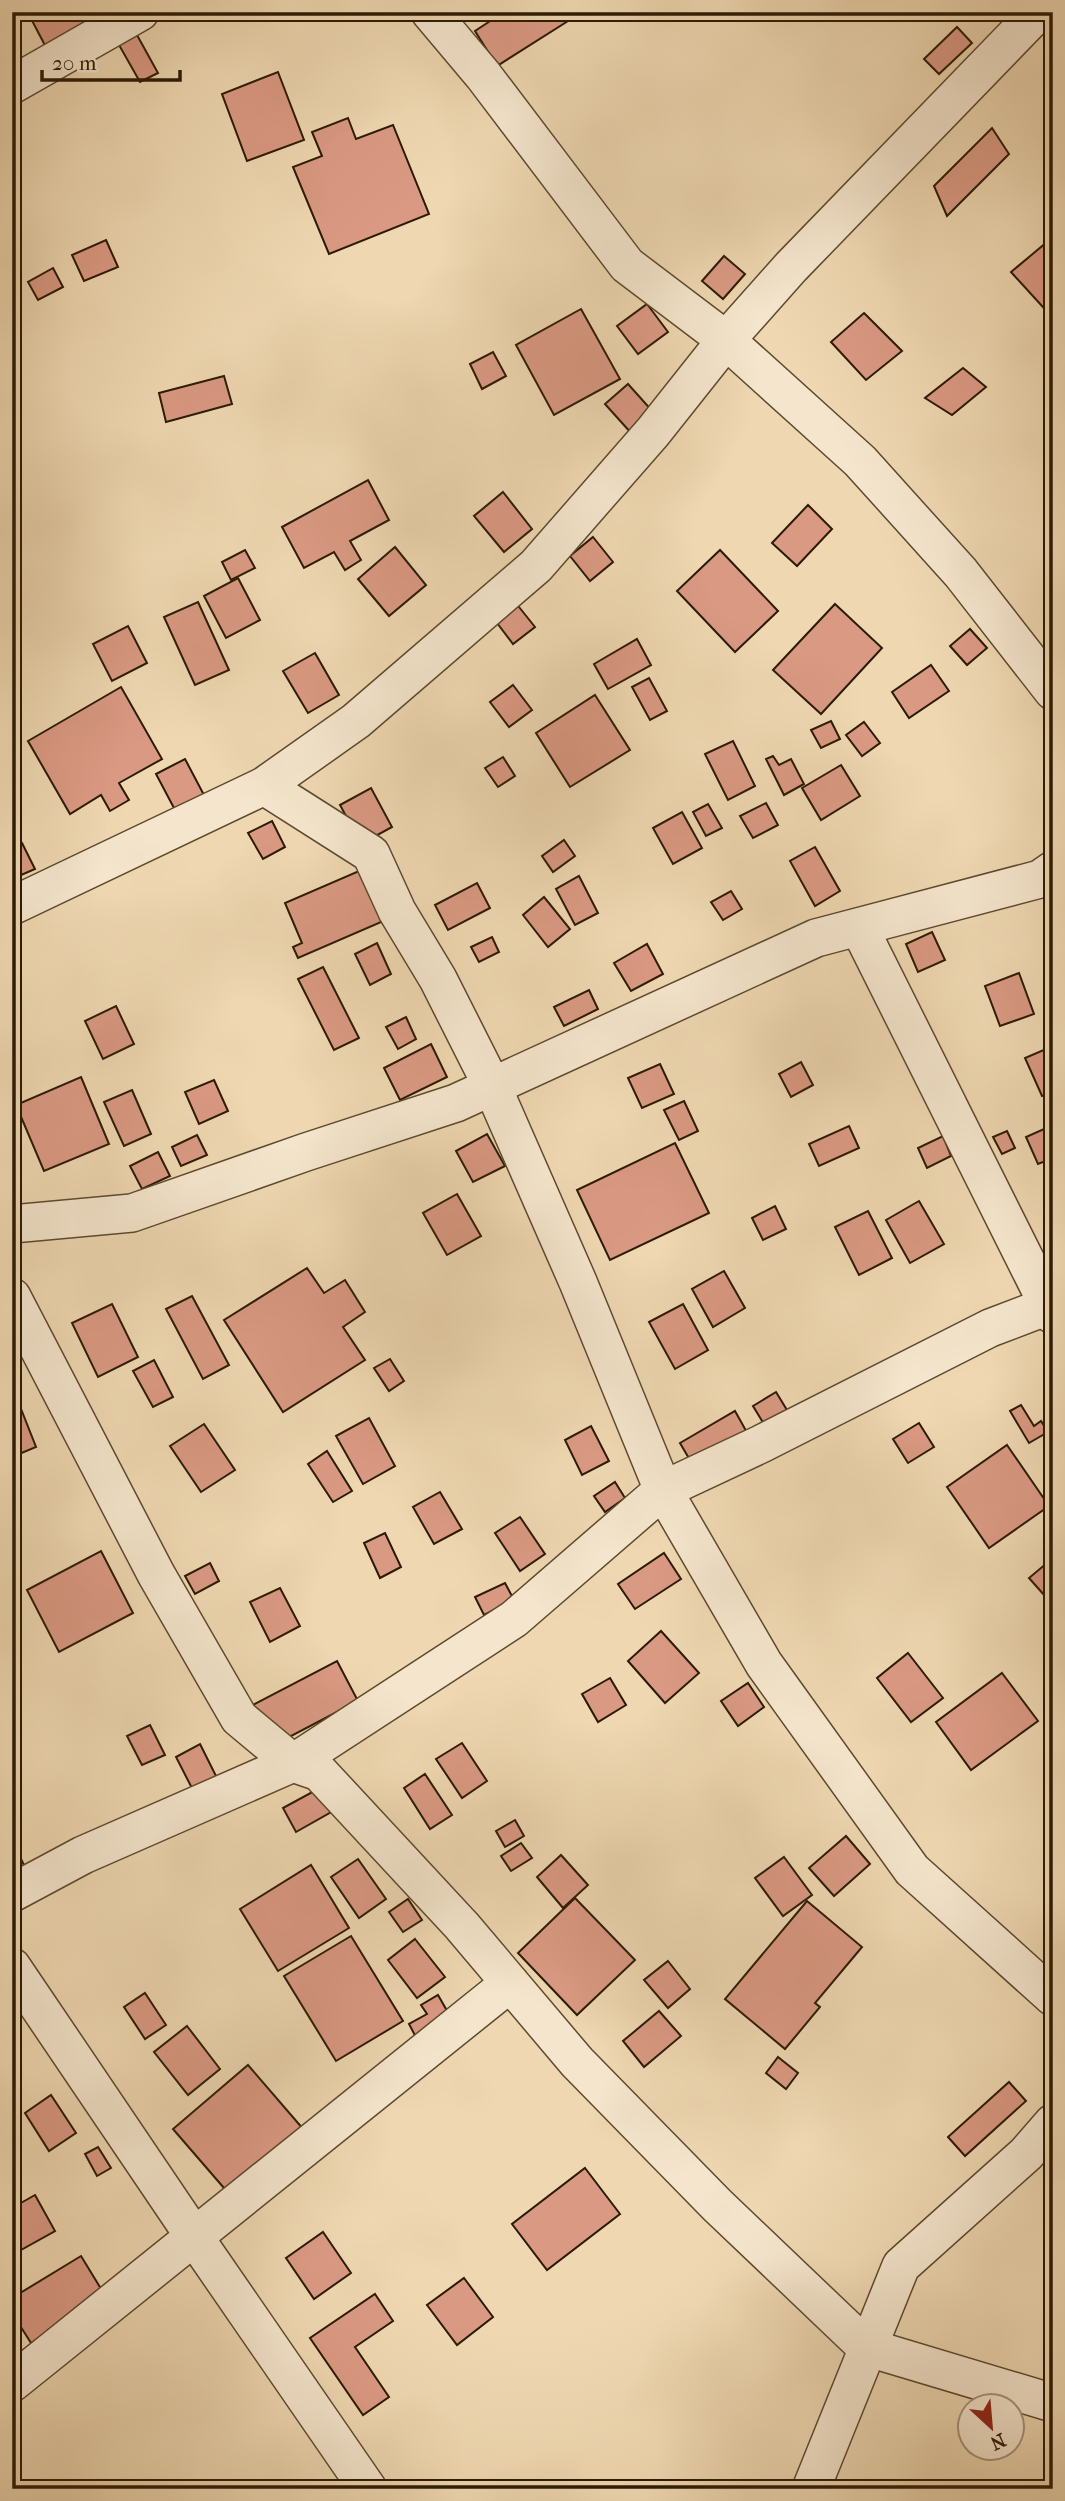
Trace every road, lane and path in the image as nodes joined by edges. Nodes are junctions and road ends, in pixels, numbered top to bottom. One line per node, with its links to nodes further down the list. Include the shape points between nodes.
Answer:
1 (140, 12): 4 (street)
2 (430, 12): 5 (street, via 484,75 627,265)
3 (1038, 12): 5 (street)
4 (12, 85)
5 (726, 340): 6 (street, via 860,461 961,573); 7 (street, via 536,566 356,720)
6 (1053, 691)
7 (264, 786): 9 (street); 11 (street, via 371,854)
8 (1053, 870): 10 (street, via 1041,879)
9 (12, 906)
10 (859, 927): 11 (street, via 816,938); 14 (street)
11 (492, 1086): 12 (street, via 456,1103 132,1213); 15 (street)
12 (12, 1224)
13 (12, 1297): 16 (street, via 156,1574 239,1718)
14 (1051, 1309): 15 (street, via 990,1328)
15 (663, 1490): 16 (street, via 514,1619); 20 (street, via 764,1664 912,1870)
16 (293, 1763): 17 (street, via 83,1856); 19 (street, via 319,1772)
17 (12, 1894)
18 (12, 1967): 22 (street)
19 (510, 1983): 22 (street); 23 (street, via 577,2062 717,2205)
20 (1053, 1997)
21 (1053, 2123): 23 (street, via 1026,2154 901,2266)
22 (195, 2238): 24 (street); 26 (street)
23 (866, 2347): 25 (street); 27 (street)
24 (12, 2384)
25 (1053, 2403)
26 (368, 2489)
27 (811, 2489)

